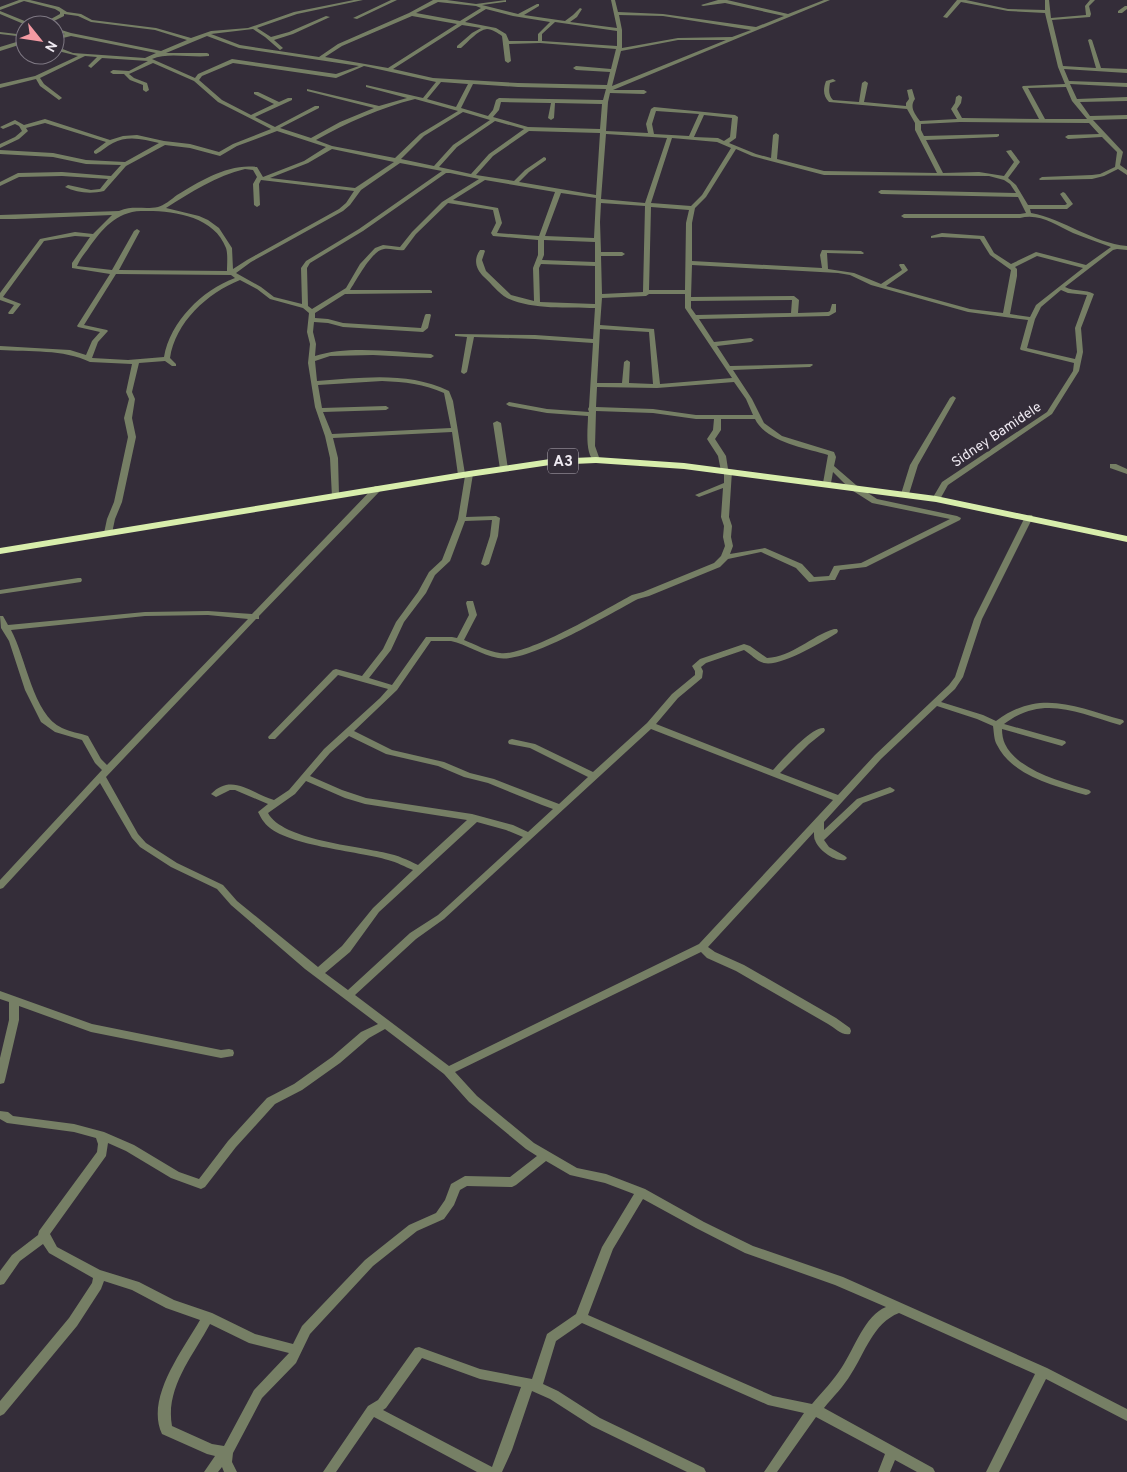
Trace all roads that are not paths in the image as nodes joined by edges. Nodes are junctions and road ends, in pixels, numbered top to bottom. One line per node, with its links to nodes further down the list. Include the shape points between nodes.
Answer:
1 (24, 0): 19 (street); 20 (street)
2 (360, 0): 36 (street, via 296,13)
3 (396, 0): 30 (street)
4 (436, 0): 12 (street); 23 (street)
5 (613, 0): 22 (street)
6 (723, 0): 14 (street); 26 (street)
7 (828, 0): 26 (street)
8 (960, 0): 18 (street, via 1008,10); 28 (street)
9 (1047, 0): 18 (street)
10 (1094, 0): 31 (street, via 1087,6 1088,16)
11 (504, 1): 12 (street)
12 (476, 5): 16 (street)
13 (537, 5): 24 (street)
14 (703, 5)
15 (1127, 7): 21 (street)
16 (484, 8): 24 (street); 34 (street)
17 (580, 9): 33 (street)
18 (1046, 11): 31 (street)
19 (1, 12): 29 (street)
20 (62, 12): 48 (street, via 102,24 130,24 156,29)
21 (1120, 12)
22 (617, 13): 25 (street); 39 (street)
23 (411, 14): 34 (street); 63 (street)
24 (518, 16): 32 (street)
25 (667, 16): 35 (street); 38 (street)
26 (789, 16): 38 (street)
27 (328, 17): 46 (street)
28 (945, 17)
29 (15, 18)
30 (354, 18)
31 (1050, 19): 69 (street)
32 (554, 21): 33 (street); 51 (street, via 540,34)
33 (566, 22): 39 (street)
34 (461, 23): 37 (street); 71 (street)
35 (663, 25)
36 (254, 28): 43 (street); 46 (street)
37 (486, 28): 50 (street, via 504,35); 54 (street)
38 (757, 29): 47 (street)
39 (620, 30): 56 (street)
40 (65, 32): 42 (street)
41 (0, 33): 44 (street)
42 (71, 34): 45 (street); 58 (street)
43 (207, 34): 48 (street); 63 (street, via 239,46)
44 (15, 35)
45 (65, 36)
46 (271, 39): 53 (street)
47 (733, 39): 56 (street, via 678,39); 87 (street)
48 (191, 40): 58 (street)
49 (1090, 40): 72 (street)
50 (506, 42): 51 (street); 66 (street)
51 (540, 42): 56 (street)
52 (15, 44): 55 (street)
53 (280, 48)
54 (459, 48)
55 (0, 49)
56 (619, 49): 73 (street)
57 (65, 52): 59 (street)
58 (163, 53): 60 (street); 64 (street)
59 (86, 54): 61 (street); 77 (street)
60 (207, 55)
61 (101, 56): 64 (street); 67 (street)
62 (242, 56): 65 (street)
63 (319, 58): 71 (street)
64 (151, 60): 76 (street); 78 (street)
65 (232, 61): 68 (street, via 336,76); 78 (street, via 200,75)
66 (508, 61)
67 (91, 66)
68 (362, 66)
69 (1060, 67): 72 (street); 83 (street)
70 (576, 68): 73 (street)
71 (389, 70): 79 (street)
72 (1099, 70): 74 (street)
73 (613, 71): 87 (street)
74 (1127, 71)
75 (113, 72): 76 (street)
76 (128, 72): 88 (street, via 127,75 145,84)
77 (37, 77): 85 (street); 94 (street)
78 (196, 80): 109 (street, via 215,98)
79 (439, 81): 81 (street); 95 (street)
80 (833, 81): 103 (street, via 827,86 829,100)
81 (471, 82): 87 (street); 107 (street)
82 (866, 83): 103 (street)
83 (1066, 83): 84 (street); 99 (street); 115 (street, via 1025,87)
84 (1127, 85)
85 (0, 86)
86 (368, 86): 93 (street)
87 (607, 89): 91 (street); 100 (street)
88 (146, 90)
89 (308, 90): 105 (street)
90 (910, 90): 106 (street)
91 (644, 92)
92 (256, 93): 102 (street)
93 (412, 97): 95 (street); 105 (street)
94 (59, 98)
95 (425, 98): 107 (street)
96 (958, 98): 114 (street, via 954,109)
97 (290, 99): 102 (street)
98 (1127, 99): 99 (street)
99 (1075, 101): 113 (street)
100 (604, 102): 101 (street); 121 (street)
101 (553, 103): 111 (street); 112 (street, via 499,100)
102 (278, 104): 109 (street)
103 (861, 104): 106 (street)
104 (317, 107): 119 (street)
105 (380, 108): 130 (street)
106 (909, 108): 116 (street)
107 (460, 109): 112 (street); 143 (street, via 422,135)
108 (702, 114): 122 (street, via 654,109 649,124); 127 (street); 132 (street, via 735,117 733,138)
109 (250, 117): 119 (street)
110 (1127, 117): 113 (street)
111 (551, 118)
112 (492, 119): 120 (street); 146 (street, via 455,146)
113 (1090, 119): 115 (street); 125 (street)
114 (960, 120): 115 (street); 116 (street)
115 (1043, 121)
116 (918, 123): 129 (street)
117 (3, 127): 118 (street, via 15,122)
118 (22, 127): 131 (street, via 45,121); 136 (street, via 24,133)
119 (276, 129): 130 (street); 133 (street, via 220,154)
120 (528, 129): 121 (street); 150 (street, via 491,155)
121 (603, 131): 122 (street); 165 (street)
122 (651, 135): 126 (street)
123 (776, 135): 144 (street)
124 (997, 135): 129 (street)
125 (1103, 135): 128 (street); 134 (street)
126 (670, 136): 127 (street); 167 (street)
127 (691, 137): 132 (street)
128 (1068, 137)
129 (923, 138): 151 (street)
130 (310, 141): 138 (street)
131 (110, 142): 133 (street, via 123,136); 140 (street)
132 (726, 142): 137 (street)
133 (164, 143): 145 (street)
134 (1115, 145): 135 (street); 147 (street, via 1121,154)
135 (1125, 145)
136 (0, 146)
137 (735, 146): 144 (street); 170 (street, via 704,196)
138 (331, 147): 143 (street); 153 (street, via 306,162)
139 (0, 152): 145 (street)
140 (96, 152)
141 (1009, 152): 155 (street, via 1017,162)
142 (544, 159): 157 (street)
143 (398, 160): 146 (street); 160 (street)
144 (774, 160): 151 (street, via 824,173)
145 (125, 164): 152 (street)
146 (436, 167): 148 (street)
147 (1118, 167): 149 (street); 156 (street, via 1102,176)
148 (444, 171): 150 (street); 208 (street, via 404,202 308,262 304,268)
149 (1127, 173)
150 (473, 175): 154 (street)
151 (941, 175): 155 (street)
152 (113, 178): 158 (street, via 18,175); 159 (street, via 95,192)
153 (262, 178): 160 (street); 168 (street, via 256,184); 171 (street, via 256,168 251,167 223,173 186,192)
154 (484, 178): 157 (street); 166 (street)
155 (1005, 178): 164 (street, via 1013,183)
156 (1042, 179)
157 (515, 183): 161 (street)
158 (0, 184)
159 (68, 187)
160 (358, 190): 195 (street, via 341,210)
161 (559, 190): 165 (street); 179 (street)
162 (881, 192): 164 (street)
163 (1064, 194): 169 (street, via 1070,204 1067,207)
164 (1019, 195): 169 (street)
165 (598, 199): 167 (street); 180 (street)
166 (447, 201): 179 (street, via 496,209 499,223 496,235); 199 (street, via 402,249 383,247 374,251)
167 (648, 204): 170 (street); 201 (street)
168 (257, 205)
169 (1026, 207): 173 (street)
170 (692, 208): 188 (street)
171 (163, 209): 172 (street); 195 (street, via 206,220 217,229 228,248)
172 (119, 213): 174 (street, via 35,218); 177 (street)
173 (1029, 214): 175 (street); 181 (street, via 1044,217)
174 (0, 216)
175 (904, 216)
176 (138, 231): 194 (street)
177 (94, 236): 194 (street, via 74,267); 204 (street, via 75,234 42,240)
178 (933, 237): 191 (street, via 982,237 992,254)
179 (541, 238): 180 (street); 187 (street)
180 (598, 240): 185 (street)
181 (1116, 247): 182 (street); 192 (street)
182 (1127, 248)
183 (482, 251): 205 (street, via 479,254 482,272 509,296)
184 (861, 253): 193 (street, via 824,251)
185 (598, 254): 186 (street); 189 (street)
186 (622, 254)
187 (539, 262): 189 (street); 205 (street, via 536,268)
188 (689, 263): 193 (street); 202 (street)
189 (599, 264): 203 (street)
190 (902, 264): 197 (street, via 905,270)
191 (1011, 266): 192 (street, via 1036,254); 213 (street, via 1014,276)
192 (1088, 267): 198 (street)
193 (825, 270): 197 (street, via 846,272)
194 (113, 272): 195 (street); 225 (street, via 80,324 83,328 105,330 95,341)
195 (232, 273): 196 (street)
196 (240, 278): 208 (street, via 272,298); 226 (street, via 230,281 184,319 174,335)
197 (882, 286): 213 (street, via 970,311)
198 (1061, 288): 216 (street, via 1044,300); 230 (street, Sidney Bamidele, via 1091,294 1078,328)
199 (346, 292): 200 (street); 209 (street)
200 (430, 292)
201 (647, 292): 202 (street); 203 (street)
202 (687, 295): 211 (street, via 794,298); 214 (street, via 688,308)
203 (598, 296): 207 (street)
204 (0, 297): 210 (street, via 17,302)
205 (537, 302): 207 (street)
206 (834, 305): 211 (street, via 833,312 829,314)
207 (598, 306): 217 (street)
208 (304, 307): 209 (street)
209 (312, 312): 215 (street)
210 (11, 313)
211 (794, 314): 214 (street)
212 (428, 315): 215 (street, via 422,330)
213 (1006, 316): 216 (street)
214 (694, 317): 222 (street)
215 (311, 320): 227 (street)
216 (1032, 320): 230 (street, via 1023,349)
217 (597, 327): 221 (street); 239 (street, via 652,330)
218 (457, 335): 219 (street)
219 (471, 336): 221 (street); 234 (street)
220 (750, 340): 222 (street)
221 (596, 341): 237 (street)
222 (713, 344): 233 (street)
223 (0, 348): 225 (street, via 70,352)
224 (431, 356): 227 (street, via 329,354)
225 (89, 358): 228 (street)
226 (167, 359): 228 (street); 231 (street)
227 (311, 360): 236 (street)
228 (136, 362): 267 (street, via 129,392 132,399 128,418 132,437)
229 (627, 362): 238 (street)
230 (1079, 362): 264 (street, Sidney Bamidele, via 1050,413 945,484)
231 (174, 365)
232 (810, 365): 233 (street)
233 (729, 368): 235 (street)
234 (464, 372)
235 (736, 380): 239 (street); 245 (street)
236 (314, 384): 243 (street); 248 (street, via 400,380 439,388 447,392)
237 (593, 385): 238 (street); 244 (street)
238 (625, 385): 239 (street)
239 (657, 386)
240 (953, 398): 261 (street, via 914,465)
241 (509, 404): 244 (street, via 548,411)
242 (386, 408): 243 (street)
243 (320, 410): 249 (street)
244 (591, 412): 246 (street, via 653,411); 250 (street, via 591,446)
245 (757, 417): 246 (street); 252 (street, via 779,438 829,452)
246 (718, 418): 254 (street, via 717,430 711,439 722,456)
247 (497, 423): 253 (street)
248 (455, 430): 249 (street); 256 (street)
249 (329, 436): 262 (street, via 334,458)
250 (596, 460): 253 (highway, A3); 254 (highway, A3)
251 (1113, 466): 255 (street)
252 (831, 467): 257 (street); 259 (street)
253 (504, 469): 256 (highway, A3)
254 (726, 471): 257 (highway, A3); 258 (street)
255 (1127, 472)
256 (465, 475): 260 (highway, A3); 266 (street)
257 (827, 483): 259 (highway, A3)
258 (727, 484): 263 (street); 270 (street, via 725,517 729,546)
259 (852, 487): 261 (highway, A3); 270 (street, via 875,501 957,518 863,565 837,568 832,578 812,580 799,566 762,550)
260 (378, 488): 262 (highway, A3); 275 (street)
261 (905, 494): 264 (highway, A3)
262 (335, 495): 267 (highway, A3)
263 (699, 495)
264 (936, 499): 265 (highway, A3)
265 (1028, 517): 268 (highway, A3); 282 (street, via 978,619 959,677)
266 (462, 518): 271 (street, via 496,518); 280 (street, via 446,561 432,574 400,622 387,650)
267 (108, 533): 269 (highway, A3)
268 (1127, 538)
269 (0, 551)
270 (725, 557): 279 (street, via 717,565 669,586 626,600 574,630 530,650 499,656)
271 (485, 564)
272 (78, 580): 273 (street)
273 (0, 592)
274 (470, 603): 279 (street, via 473,616)
275 (256, 617): 277 (street, via 208,613 145,614); 291 (street)
276 (0, 618): 277 (street)
277 (5, 628): 291 (street, via 44,720 58,730 85,738)
278 (834, 631): 284 (street, via 769,661 744,647 703,661 696,666 699,676 675,696)
279 (459, 642): 281 (street, via 429,639)
280 (364, 679): 281 (street); 288 (street, via 336,672)
281 (394, 688): 287 (street)
282 (936, 703): 285 (street); 298 (street)
283 (1120, 722): 285 (street, via 1069,708 1035,704 1008,714)
284 (650, 725): 292 (street); 293 (street)
285 (997, 725): 290 (street); 296 (street, via 1002,748 1020,765 1037,776)
286 (820, 730): 292 (street)
287 (349, 732): 294 (street, via 323,755); 300 (street, via 389,752 441,764)
288 (272, 737)
289 (512, 742): 293 (street, via 532,746)
290 (1062, 743)
291 (104, 773): 307 (street); 309 (street, via 135,836 143,845 174,865 220,887 234,903)
292 (774, 774): 298 (street)
293 (594, 776): 300 (street)
294 (306, 778): 299 (street, via 292,792); 301 (street, via 371,802)
295 (890, 790): 304 (street, via 860,801)
296 (1086, 792)
297 (216, 794): 299 (street, via 234,786)
298 (839, 799): 302 (street)
299 (270, 805): 306 (street, via 263,816 290,835 390,857)
300 (559, 807): 303 (street)
301 (474, 819): 303 (street, via 504,825); 306 (street)
302 (819, 821): 304 (street); 308 (street)
303 (528, 835): 311 (street, via 441,917 414,936)
304 (819, 840): 305 (street, via 826,849)
305 (842, 858)
306 (420, 870): 309 (street, via 374,912 346,949)
307 (0, 886)
308 (702, 946): 314 (street, via 711,955 755,977); 316 (street)
309 (318, 973): 311 (street)
310 (0, 996): 312 (street)
311 (349, 996): 313 (street)
312 (14, 1001): 315 (street, via 90,1028); 317 (street, via 14,1020)
313 (386, 1024): 316 (street); 319 (street, via 365,1035 298,1087 271,1101 201,1184 175,1175 130,1148)
314 (846, 1032)
315 (229, 1053)
316 (448, 1071): 320 (street, via 473,1099)
317 (0, 1080)
318 (0, 1115): 319 (street, via 10,1120 74,1128)
319 (100, 1135): 322 (street, via 102,1153 43,1234)
320 (546, 1156): 321 (street, via 574,1172); 328 (street, via 512,1182 465,1181 455,1188 440,1216 413,1228 369,1263 342,1290 306,1330)
321 (641, 1192): 325 (street, via 749,1250 819,1273); 327 (street, via 608,1247)
322 (45, 1236): 323 (street, via 53,1250); 324 (street, via 16,1258)
323 (100, 1275): 326 (street); 331 (street, via 73,1322)
324 (0, 1280)
325 (883, 1307): 329 (street, via 898,1308); 333 (street, via 846,1372)
326 (208, 1317): 328 (street, via 253,1339); 335 (street, via 169,1388 163,1420 166,1430 212,1450)
327 (582, 1317): 330 (street, via 551,1338); 333 (street, via 772,1401)
328 (297, 1350): 335 (street, via 258,1394)
329 (1043, 1372): 334 (street); 346 (street)
330 (532, 1385): 332 (street, via 480,1374 419,1352 382,1404); 341 (street, via 517,1413); 342 (street, via 596,1422)
331 (0, 1410)
332 (372, 1410): 339 (street); 340 (street)
333 (816, 1410): 336 (street); 343 (street)
334 (1127, 1415)
335 (227, 1452): 337 (street); 338 (street, via 226,1462)
336 (892, 1452): 344 (street); 345 (street)
337 (210, 1472)
338 (232, 1472)
339 (329, 1472)
340 (489, 1472)
341 (496, 1472)
342 (700, 1472)
343 (770, 1472)
344 (884, 1472)
345 (929, 1472)
346 (992, 1472)

